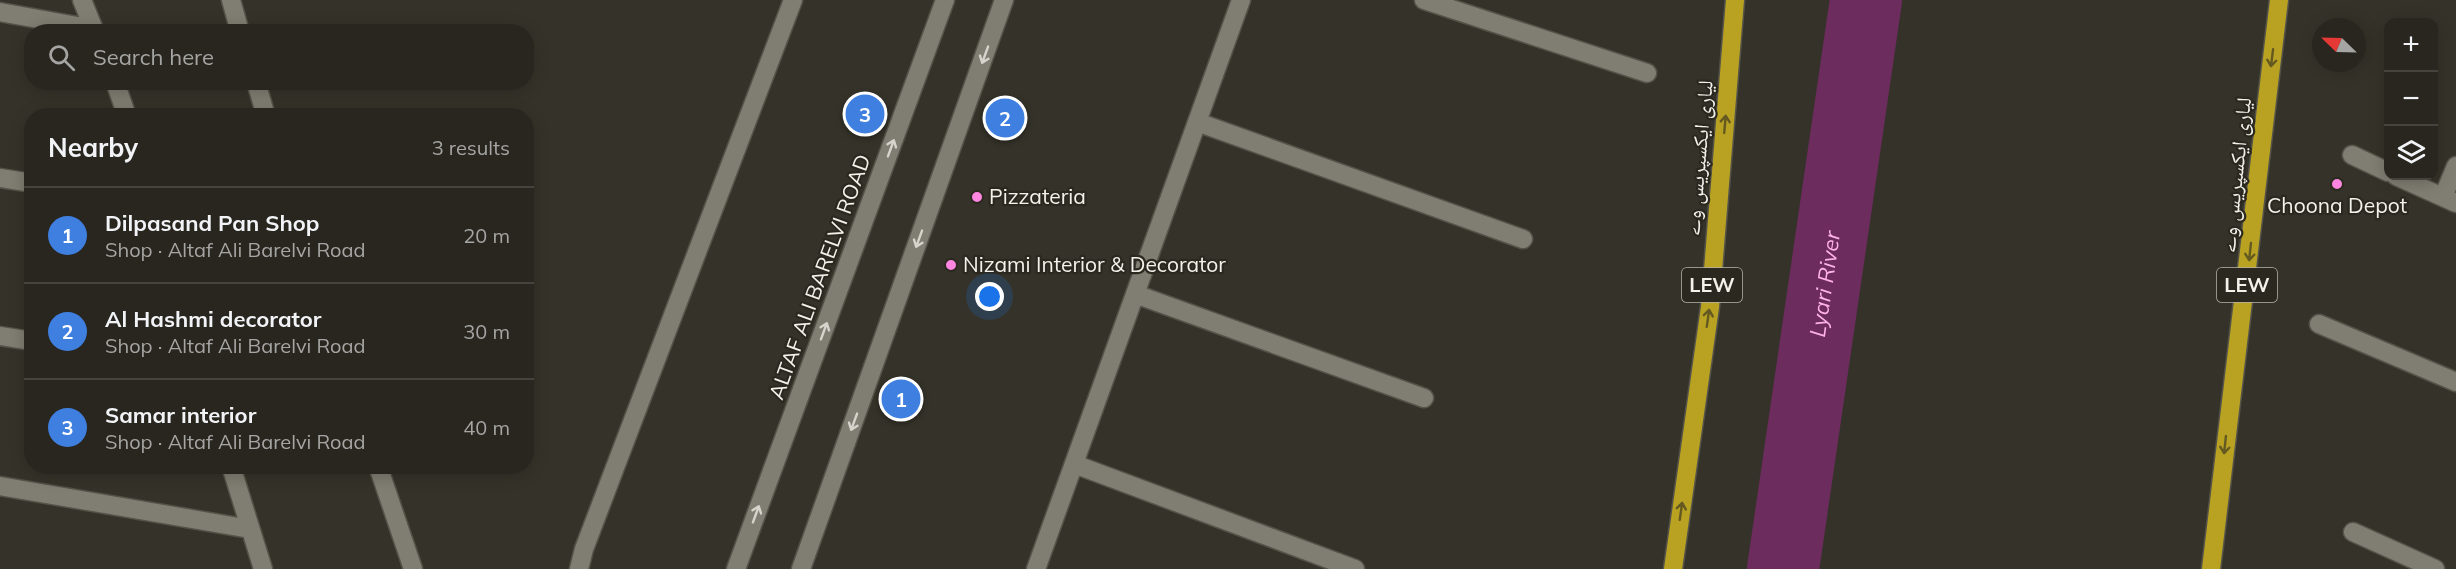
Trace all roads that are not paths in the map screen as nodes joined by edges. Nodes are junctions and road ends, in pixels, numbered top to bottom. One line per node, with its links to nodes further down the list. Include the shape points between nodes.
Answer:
1 (82, 0): 12 (street)
2 (231, 0): 13 (street)
3 (793, 0): 42 (street)
4 (945, 0): 43 (street, ALTAF ALI BARELVI ROAD, one-way to 4)
5 (1004, 0): 44 (street, one-way to 44)
6 (1240, 0): 19 (street)
7 (1425, 0): 14 (street)
8 (1735, 0): 47 (highway, لیاری ایکسپریس وے / LEW, one-way to 8, via 1710,307)
9 (2279, 0): 48 (highway, لیاری ایکسپریس وے / LEW, one-way to 48)
10 (0, 12): 11 (street)
11 (63, 24)
12 (92, 24)
13 (238, 24)
14 (1647, 73)
15 (118, 90): 17 (street)
16 (258, 90): 18 (street)
17 (124, 108)
18 (264, 108)
19 (1197, 122): 27 (street); 28 (street)
20 (2352, 155): 22 (street)
21 (2456, 166): 26 (street)
22 (2384, 170)
23 (0, 178): 25 (street)
24 (2405, 180): 26 (street)
25 (24, 182)
26 (2449, 200)
27 (1523, 239)
28 (1135, 294): 33 (street); 34 (street)
29 (2319, 324): 32 (street)
30 (0, 336): 31 (street)
31 (24, 340)
32 (2456, 382)
33 (1424, 398)
34 (1074, 464): 45 (street); 46 (street)
35 (233, 474): 38 (street)
36 (381, 474): 41 (street)
37 (0, 486): 38 (street)
38 (250, 529): 40 (street)
39 (2353, 532): 49 (street)
40 (262, 569)
41 (413, 569)
42 (579, 569)
43 (736, 569)
44 (801, 569)
45 (1036, 569)
46 (1355, 569)
47 (1673, 569)
48 (2211, 569)
49 (2434, 569)

